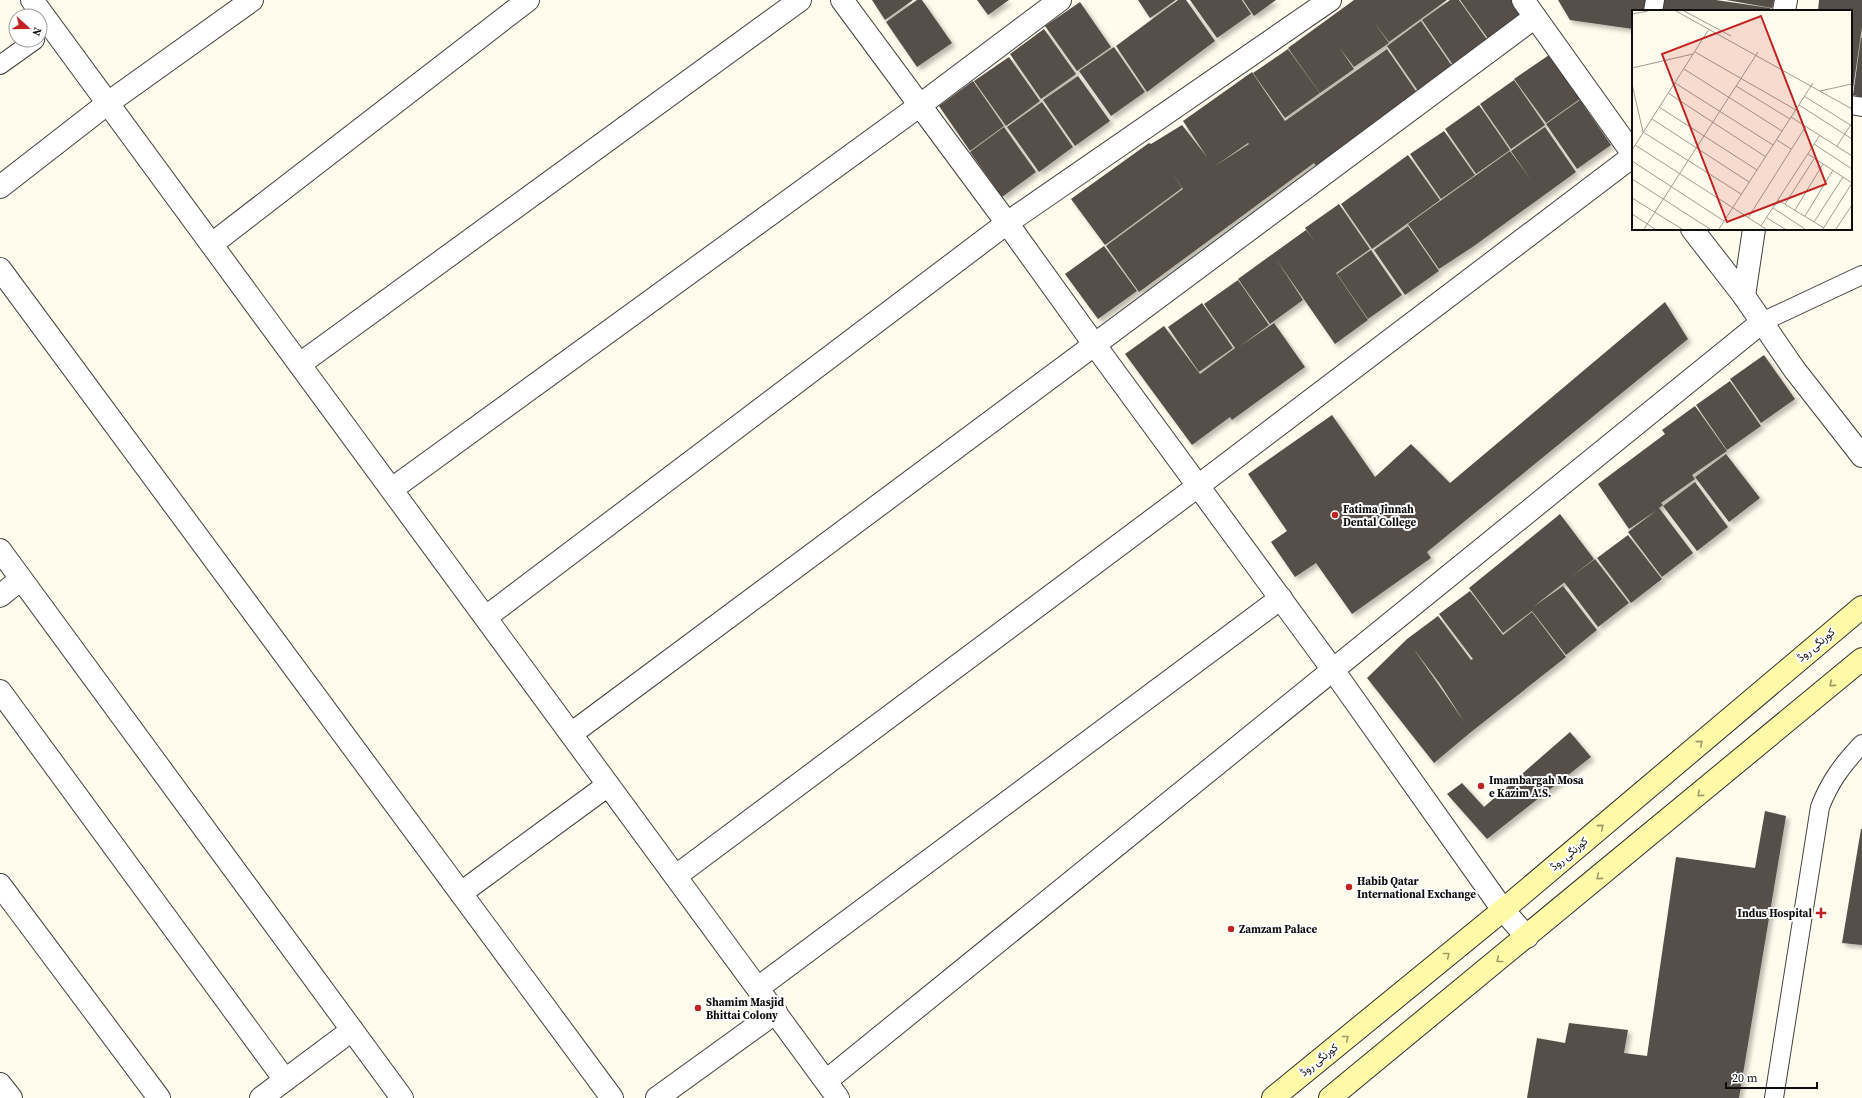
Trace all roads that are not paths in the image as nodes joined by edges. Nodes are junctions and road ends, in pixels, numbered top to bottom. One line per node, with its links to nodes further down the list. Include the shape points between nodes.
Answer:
1 (252, 0): 15 (street)
2 (528, 0): 25 (street)
3 (800, 0): 31 (street)
4 (842, 0): 17 (street)
5 (1060, 0): 17 (street)
6 (1330, 0): 22 (street)
7 (1655, 0): 10 (lane)
8 (1786, 0): 11 (street)
9 (1529, 8): 19 (street); 30 (street)
10 (1653, 10)
11 (1784, 10)
12 (48, 41): 15 (street)
13 (24, 48): 14 (lane)
14 (0, 65)
15 (108, 103): 21 (street); 25 (street)
16 (1852, 105): 18 (lane)
17 (919, 106): 22 (street); 34 (street)
18 (1862, 107)
19 (1632, 154)
20 (1632, 156): 33 (street)
21 (0, 186)
22 (1007, 223): 30 (street); 40 (street)
23 (1693, 230): 28 (street)
24 (1754, 230): 28 (street)
25 (212, 244): 31 (street)
26 (0, 269): 49 (street)
27 (1862, 275): 29 (lane)
28 (1744, 296): 29 (street)
29 (1762, 322): 32 (street); 42 (street)
30 (1094, 344): 33 (street); 44 (street)
31 (300, 364): 34 (street)
32 (1862, 456)
33 (1198, 486): 38 (street); 47 (street)
34 (392, 490): 40 (street)
35 (0, 550): 36 (street)
36 (22, 579): 37 (street); 54 (street)
37 (0, 596)
38 (1280, 598): 42 (street); 52 (street)
39 (1862, 606): 50 (main road, کورنگی روڈ, one-way to 39)
40 (486, 617): 44 (street)
41 (1862, 659): 51 (main road, one-way to 51)
42 (1333, 670): 50 (street); 57 (street)
43 (0, 691): 55 (street)
44 (571, 734): 46 (street)
45 (1862, 744): 66 (lane, via 1842,765 1820,807)
46 (608, 785): 47 (street); 49 (street)
47 (676, 876): 52 (street)
48 (0, 885): 59 (street)
49 (461, 893): 62 (street)
50 (1503, 910): 51 (street); 64 (main road, کورنگی روڈ, one-way to 50)
51 (1527, 937): 65 (main road, one-way to 65)
52 (758, 988): 53 (street)
53 (776, 1012): 57 (street); 63 (street)
54 (352, 1030): 55 (street); 61 (street)
55 (285, 1080): 60 (street)
56 (0, 1084): 58 (street)
57 (832, 1089)
58 (11, 1098)
59 (159, 1098)
60 (261, 1098)
61 (402, 1098)
62 (612, 1098)
63 (656, 1098)
64 (1273, 1098)
65 (1330, 1098)
66 (1774, 1098)

